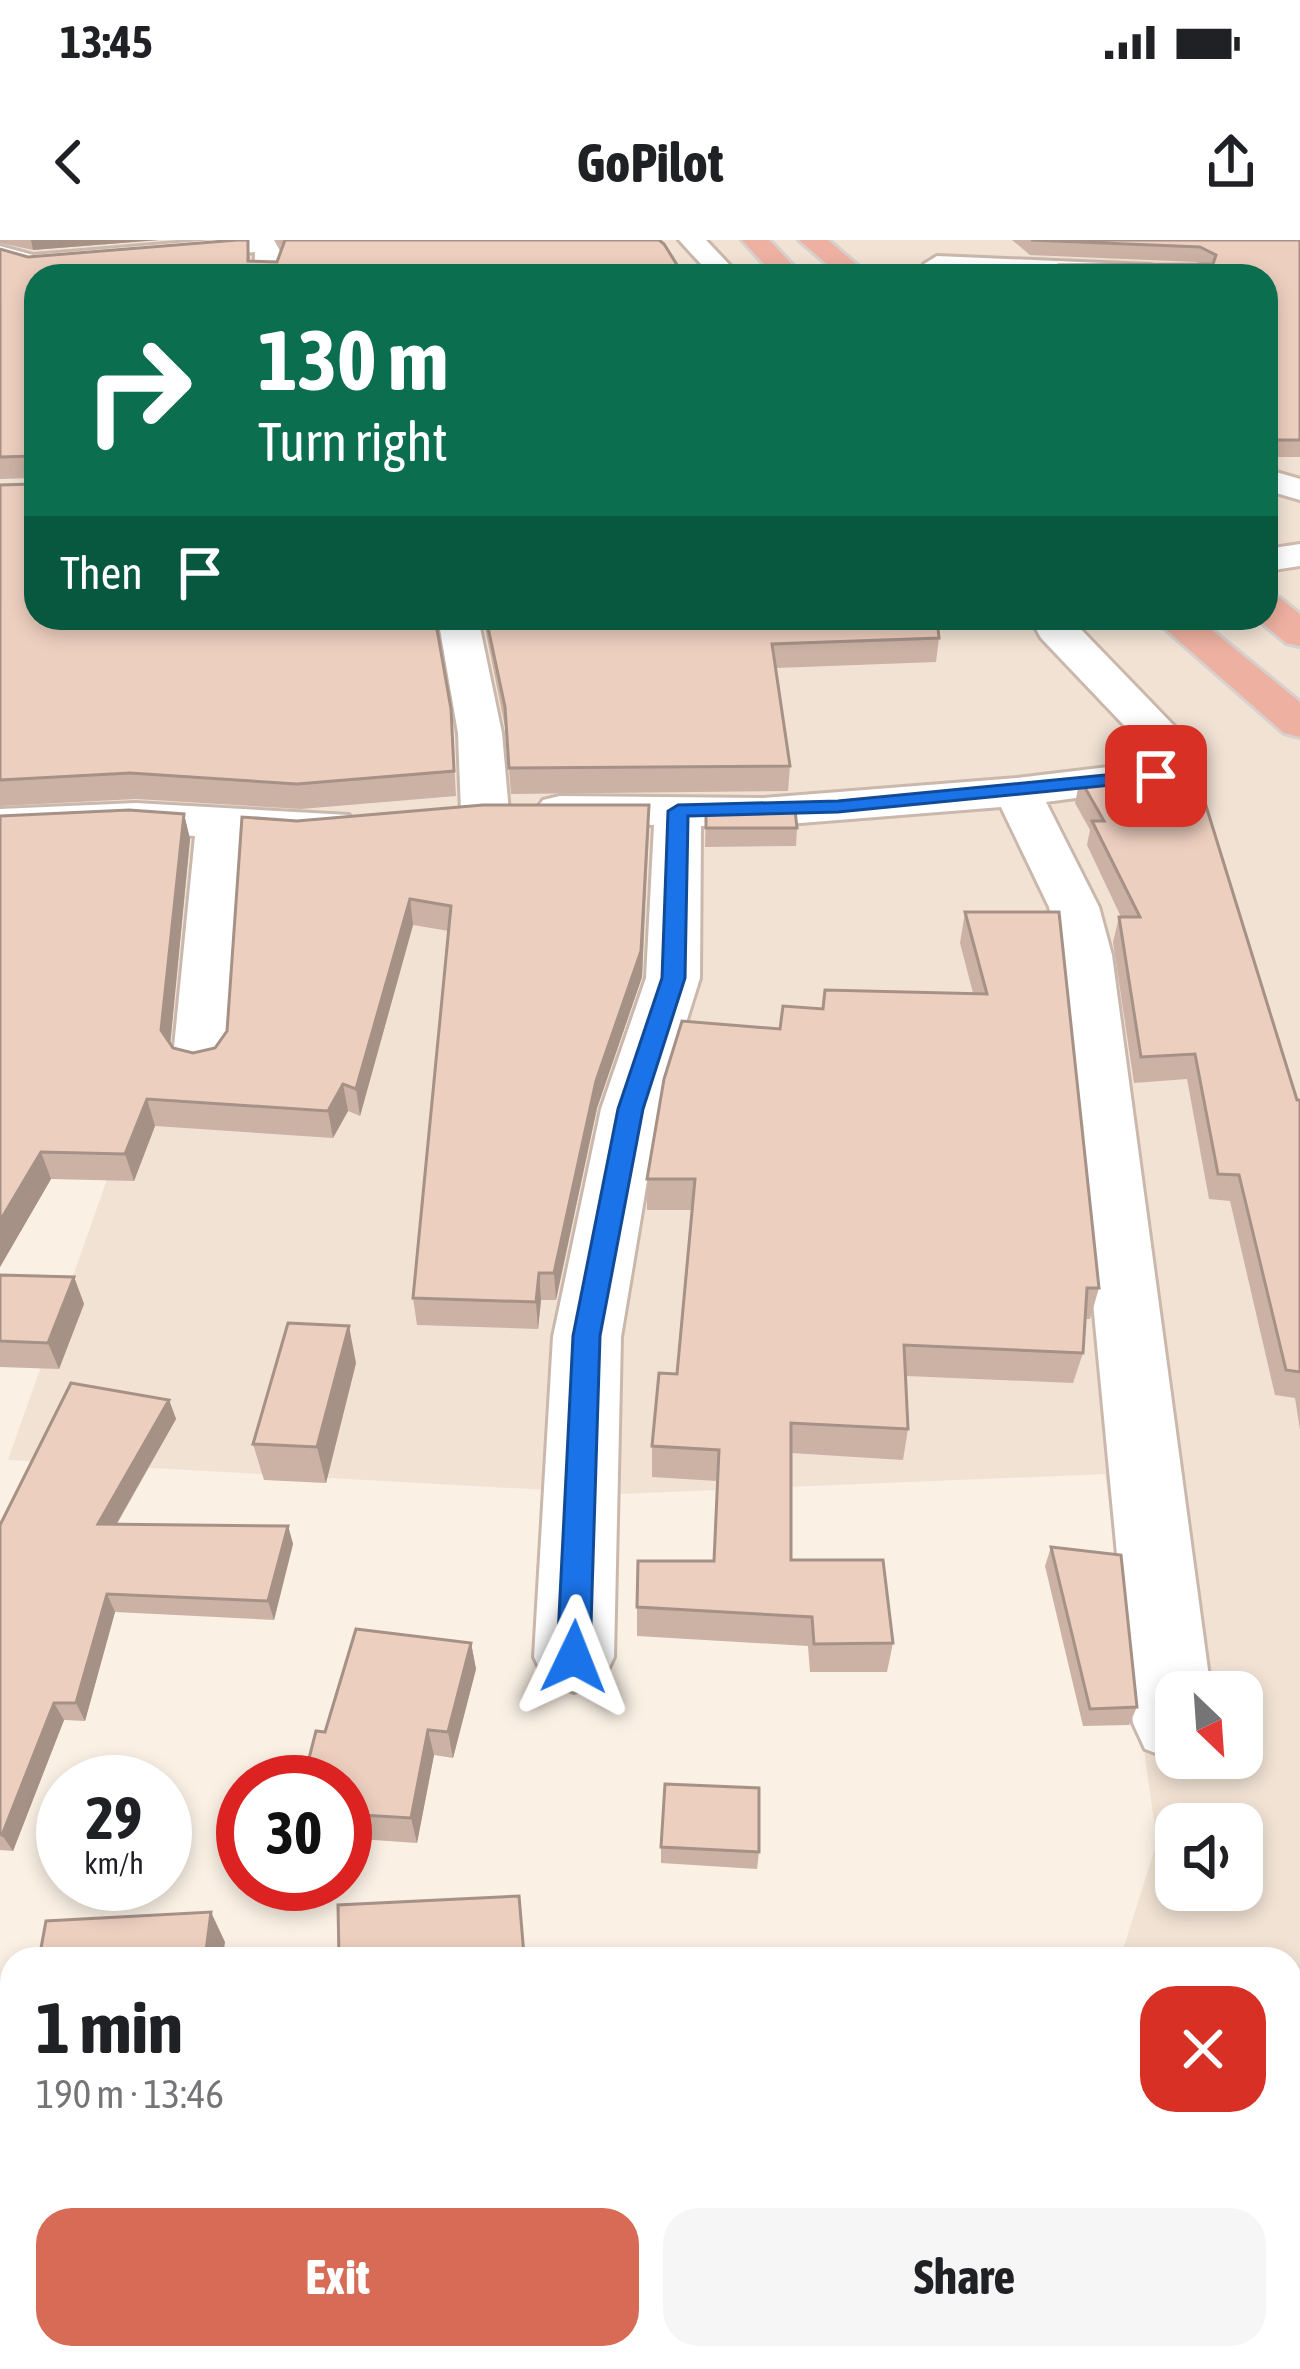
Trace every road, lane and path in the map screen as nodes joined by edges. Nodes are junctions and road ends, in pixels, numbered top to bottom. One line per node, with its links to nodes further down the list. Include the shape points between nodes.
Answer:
1 (692, 240): 6 (street)
2 (755, 240): 7 (highway)
3 (812, 240): 8 (highway)
4 (0, 254): 5 (street, via 32,263 264,244)
5 (270, 264)
6 (715, 264)
7 (778, 264)
8 (842, 264)
9 (460, 630): 14 (street, via 480,733 465,813)
10 (1055, 630): 13 (street, via 1183,765 1156,776)
11 (1187, 630): 12 (highway)
12 (1300, 724)
13 (1017, 792): 14 (street); 20 (street, via 1074,907 1086,955)
14 (678, 811): 19 (street, via 674,978 631,1109 586,1336)
15 (385, 820): 17 (street, via 301,828)
16 (0, 823): 17 (street)
17 (220, 823): 18 (street)
18 (200, 1057)
19 (574, 1657)
20 (1168, 1671)

